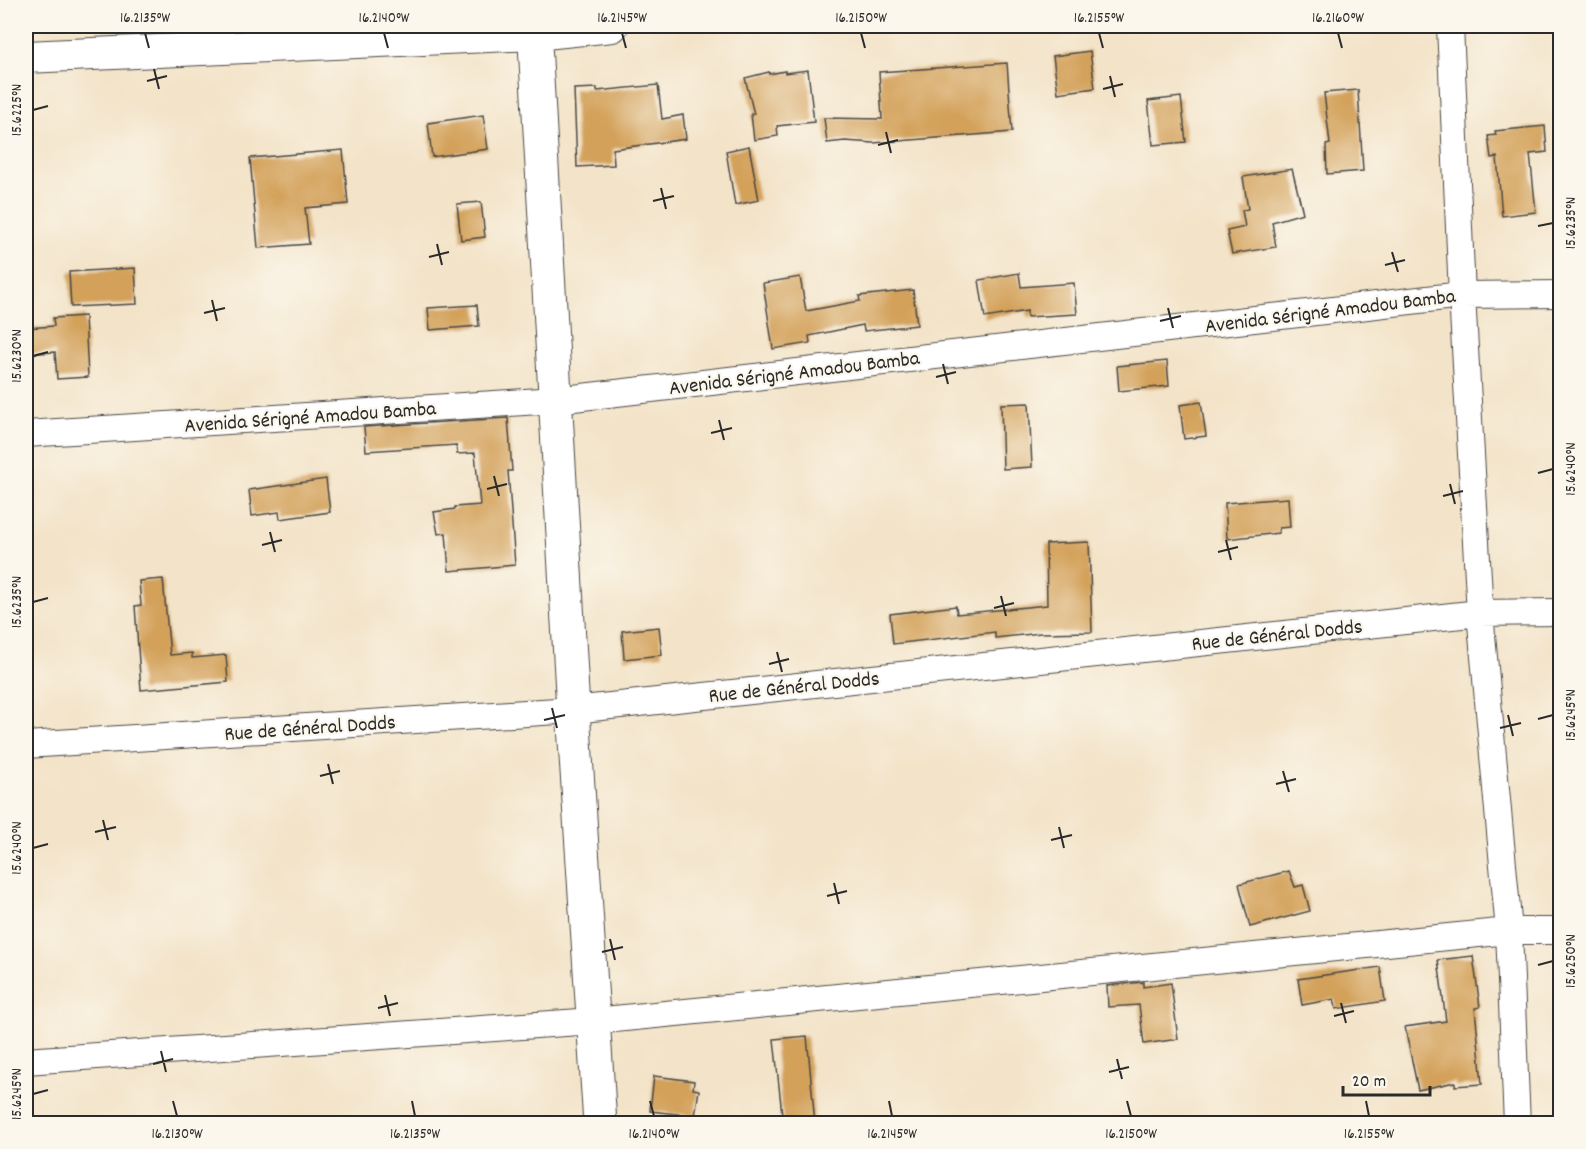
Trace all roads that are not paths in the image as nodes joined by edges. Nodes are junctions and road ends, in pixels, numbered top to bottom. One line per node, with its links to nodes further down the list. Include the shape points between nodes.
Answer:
1 (612, 26): 3 (street)
2 (1450, 26): 6 (street)
3 (534, 30): 4 (street); 7 (main road)
4 (26, 57)
5 (1560, 294): 6 (street, Avenida Sérigné Amadou Bamba)
6 (1462, 295): 7 (street, Avenida Sérigné Amadou Bamba); 10 (street)
7 (556, 400): 8 (street, Avenida Sérigné Amadou Bamba); 11 (main road)
8 (26, 434)
9 (1560, 612): 10 (street, Rue de Général Dodds)
10 (1480, 613): 11 (street, Rue de Général Dodds); 13 (street)
11 (573, 710): 12 (street, Rue de Général Dodds); 15 (main road)
12 (26, 745)
13 (1509, 931): 14 (street); 15 (street); 18 (street)
14 (1560, 931)
15 (594, 1021): 16 (street); 17 (main road)
16 (26, 1061)
17 (600, 1124)
18 (1517, 1124)

